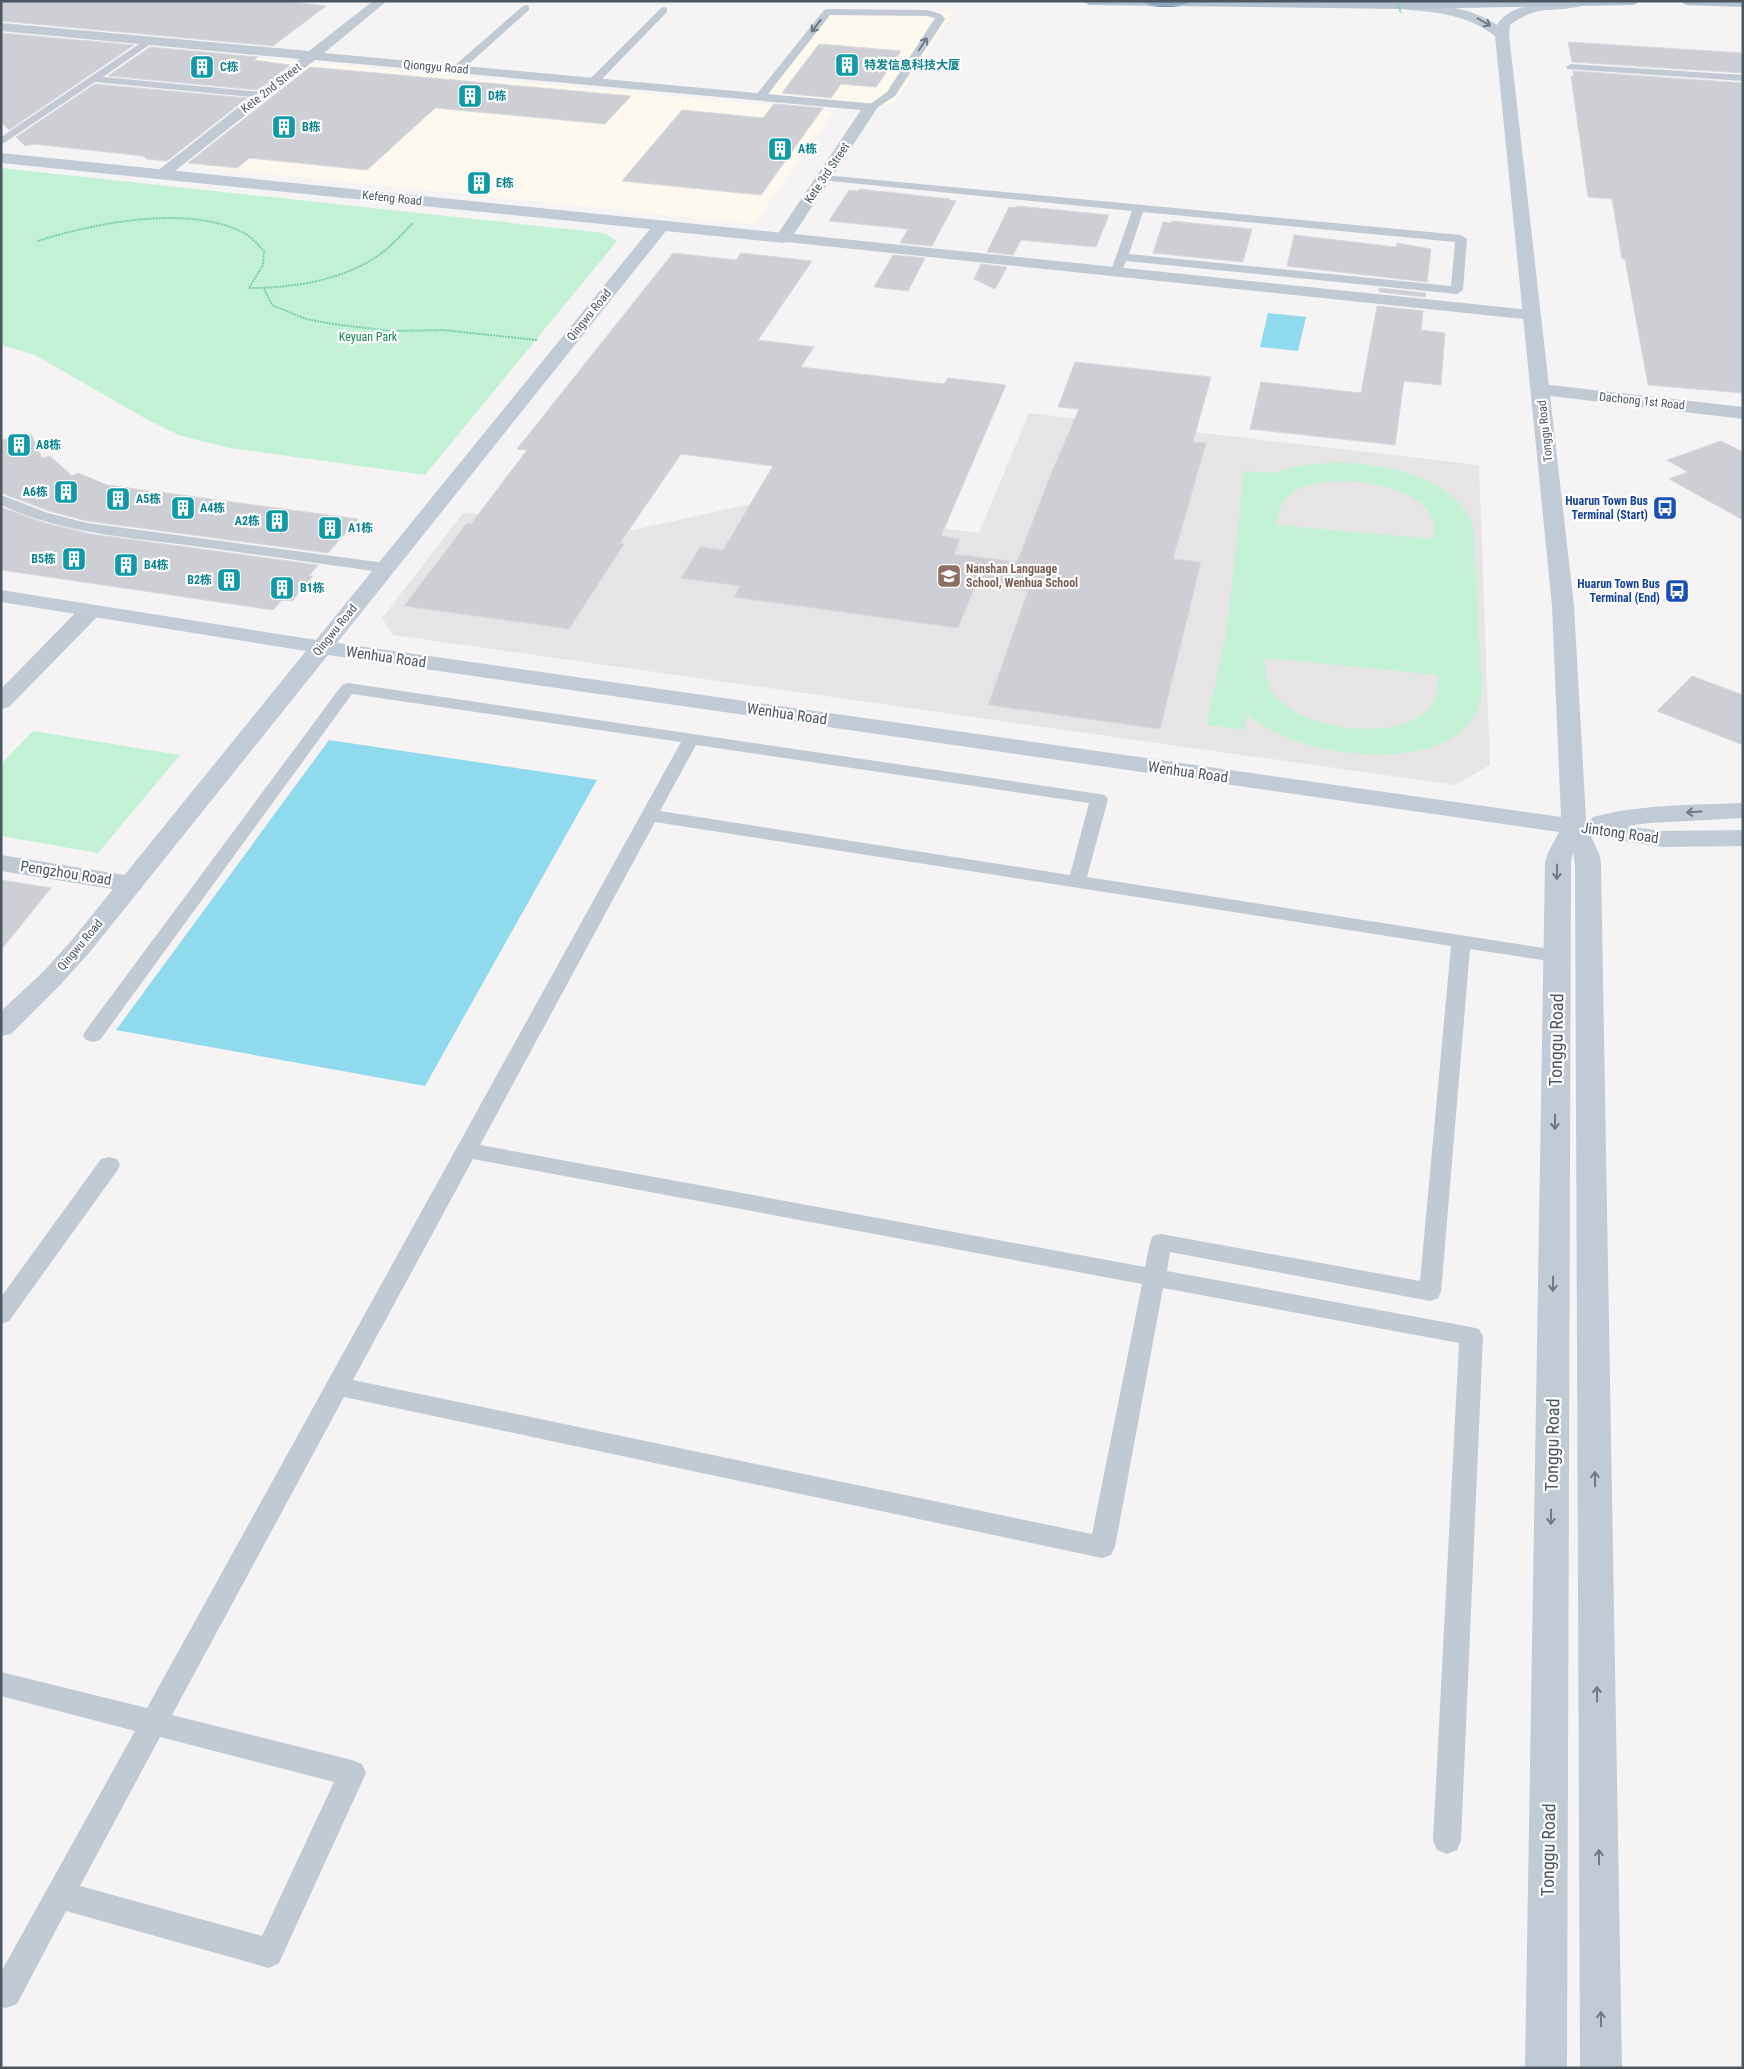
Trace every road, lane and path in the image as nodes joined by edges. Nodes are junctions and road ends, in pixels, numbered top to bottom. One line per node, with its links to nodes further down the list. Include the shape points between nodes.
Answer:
1 (381, 1): 17 (street, Kete 2nd Street)
2 (927, 1): 13 (lane)
3 (1089, 1): 7 (main road)
4 (1185, 1): 7 (highway)
5 (1634, 1): 8 (main road)
6 (1686, 1): 9 (main road)
7 (1151, 2): 10 (main road)
8 (1588, 2): 10 (main road); 15 (main road, via 1519,12 1504,24)
9 (1743, 2)
10 (1400, 6): 15 (main road, one-way to 15, via 1437,8 1474,16)
11 (526, 8): 19 (lane)
12 (664, 10): 22 (lane)
13 (927, 13): 24 (lane, one-way to 24, via 827,12); 25 (lane, one-way to 13, via 891,94 940,19)
14 (1, 27): 16 (street, Qiongyu Road)
15 (1502, 36): 37 (main road, Tonggu Road)
16 (148, 40): 17 (street, Qiongyu Road); 21 (lane)
17 (312, 56): 19 (street, Qiongyu Road); 23 (street, Kete 2nd Street)
18 (1571, 67): 20 (lane)
19 (457, 69): 22 (street, Qiongyu Road)
20 (1743, 78)
21 (92, 79): 23 (lane); 26 (lane)
22 (593, 82): 24 (street, Qiongyu Road)
23 (262, 95): 28 (street, Kete 2nd Street)
24 (760, 97): 25 (street, Qiongyu Road)
25 (871, 108): 29 (street, Kete 3rd Street)
26 (1, 142)
27 (1, 158): 28 (main road, Kefeng Road)
28 (161, 175): 32 (main road, Kefeng Road)
29 (824, 178): 30 (lane); 33 (street, Kete 3rd Street)
30 (1139, 208): 35 (lane); 35 (lane, via 1461,239 1457,290)
31 (414, 222): 36 (path, via 370,261 319,280)
32 (661, 226): 33 (main road, Kefeng Road); 42 (main road, Qingwu Road)
33 (783, 238): 35 (street)
34 (38, 241): 36 (path, via 62,232 157,219 222,225 244,233 264,251 263,265 249,288)
35 (1120, 265): 37 (street)
36 (264, 289): 38 (path, via 272,305 306,319 391,330 443,330)
37 (1532, 316): 39 (main road, Tonggu Road)
38 (544, 341)
39 (1541, 390): 40 (street, Dachong 1st Road); 50 (main road, Tonggu Road, via 1563,606)
40 (1743, 413)
41 (1, 499): 42 (lane, via 20,509 70,524)
42 (385, 568): 45 (main road, Qingwu Road)
43 (1, 596): 44 (main road, Wenhua Road)
44 (90, 611): 45 (main road, Wenhua Road); 46 (street)
45 (322, 647): 50 (main road, Wenhua Road); 54 (main road, Qingwu Road)
46 (1, 702)
47 (691, 739): 49 (lane); 53 (lane, via 1099,799); 58 (lane, via 348,688)
48 (1743, 810): 50 (main road, Jintong Road, one-way to 50, via 1650,815)
49 (648, 815): 53 (lane); 59 (lane)
50 (1574, 827): 51 (main road, Jintong Road, via 1663,839); 56 (main road, Tonggu Road, one-way to 56, via 1558,862); 70 (main road, Tonggu Road, one-way to 50, via 1588,865)
51 (1743, 838)
52 (1, 862): 54 (street, Pengzhou Road)
53 (1077, 882): 55 (lane)
54 (131, 884): 57 (main road, Qingwu Road, via 52,978)
55 (1461, 942): 56 (lane); 61 (lane, via 1430,1292 1161,1242)
56 (1556, 956): 69 (main road, Tonggu Road, one-way to 69)
57 (1, 1027)
58 (93, 1035)
59 (466, 1150): 61 (lane); 63 (lane)
60 (109, 1165): 62 (lane)
61 (1155, 1277): 63 (lane, via 1102,1547); 66 (lane, via 1472,1336)
62 (1, 1315)
63 (337, 1386): 65 (lane)
64 (1, 1684): 65 (lane)
65 (153, 1723): 67 (lane); 67 (lane, via 352,1773 269,1953)
66 (1446, 1840)
67 (60, 1895): 68 (lane, via 6,1993)
68 (1, 1992)
69 (1546, 2068)
70 (1601, 2068)

